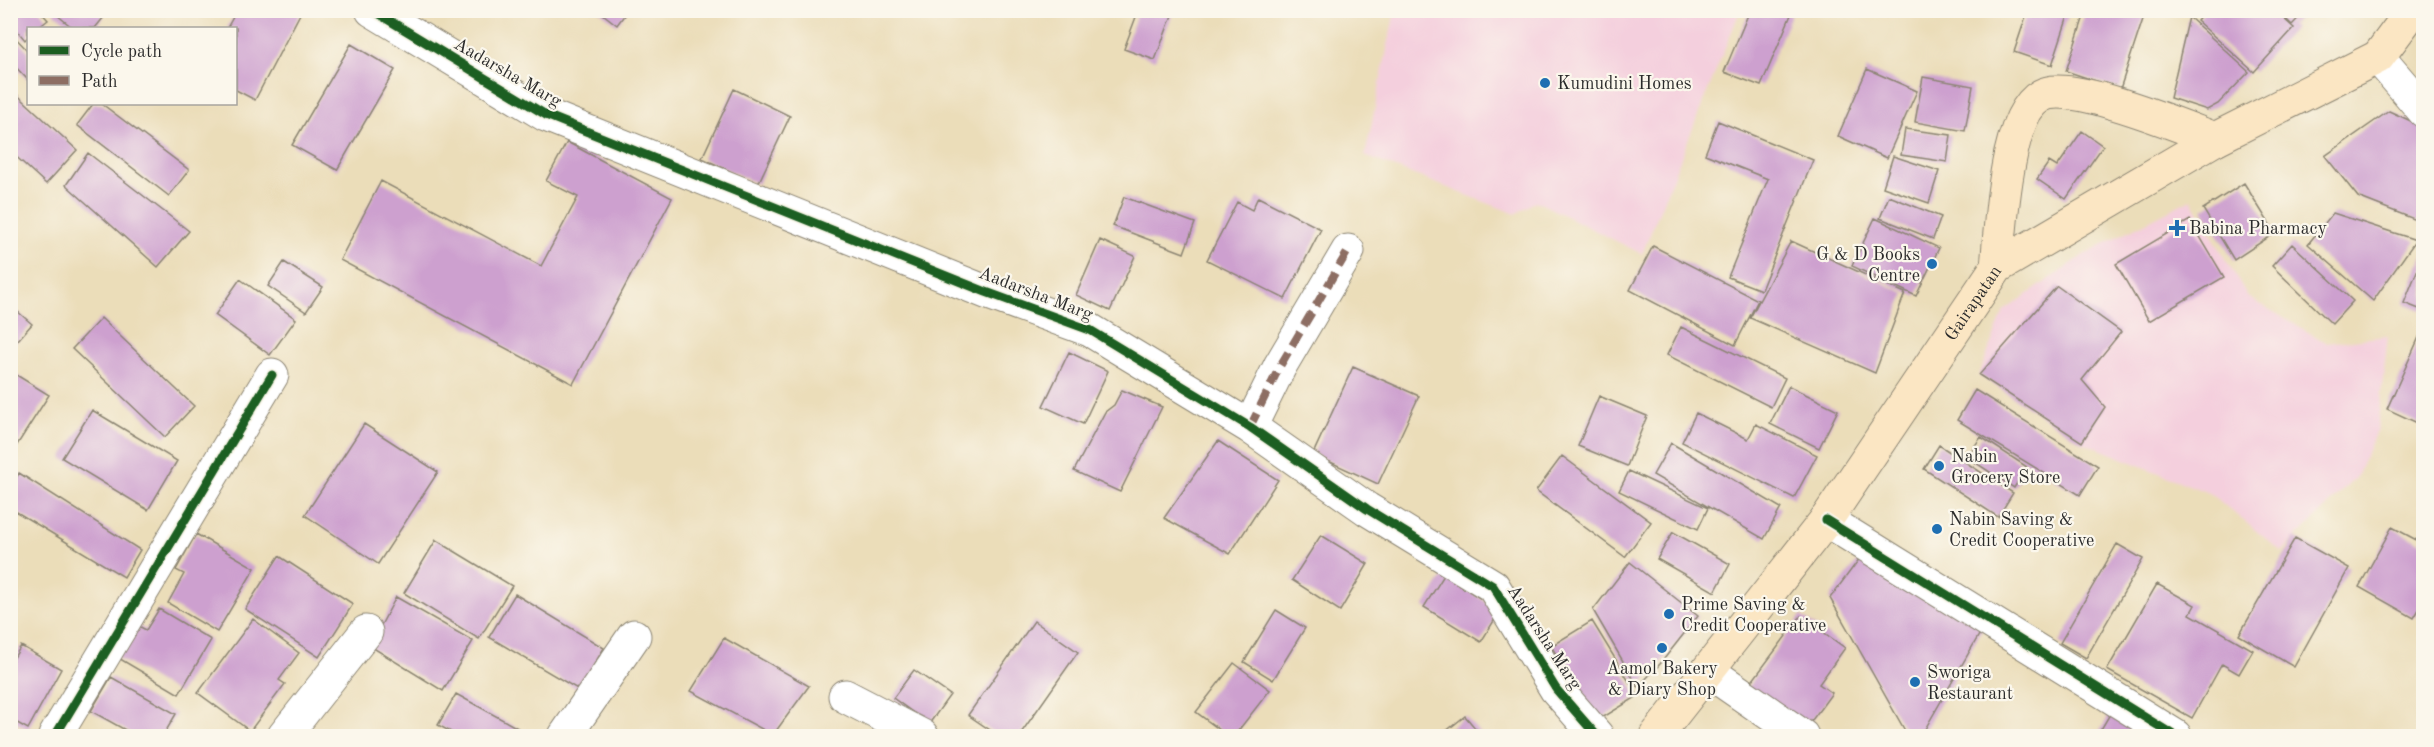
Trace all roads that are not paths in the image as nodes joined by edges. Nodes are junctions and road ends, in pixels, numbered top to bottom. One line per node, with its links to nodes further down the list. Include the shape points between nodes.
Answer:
1 (372, 10): 9 (street, Aadarsha Marg, via 546,115 1090,330)
2 (2413, 10): 3 (main road, Gairapatan)
3 (2378, 57): 4 (street); 5 (main road, Gairapatan)
4 (2424, 111)
5 (2215, 139): 7 (main road, Gairapatan); 7 (main road, via 2153,115 2088,97 2046,93 2022,115 2007,162)
6 (1348, 251): 9 (street, via 1280,366)
7 (1997, 267): 10 (main road, Gairapatan)
8 (272, 375): 15 (street)
9 (1250, 426): 19 (street, Aadarsha Marg, via 1367,509 1493,586 1556,689)
10 (1826, 520): 13 (main road, Gairapatan); 22 (street)
11 (366, 632): 16 (street)
12 (634, 636): 17 (street)
13 (1708, 671): 20 (main road, Gairapatan); 21 (street)
14 (845, 696): 18 (street)
15 (55, 736)
16 (284, 736)
17 (565, 736)
18 (922, 736)
19 (1597, 736)
20 (1656, 736)
21 (1802, 736)
22 (2175, 736)

